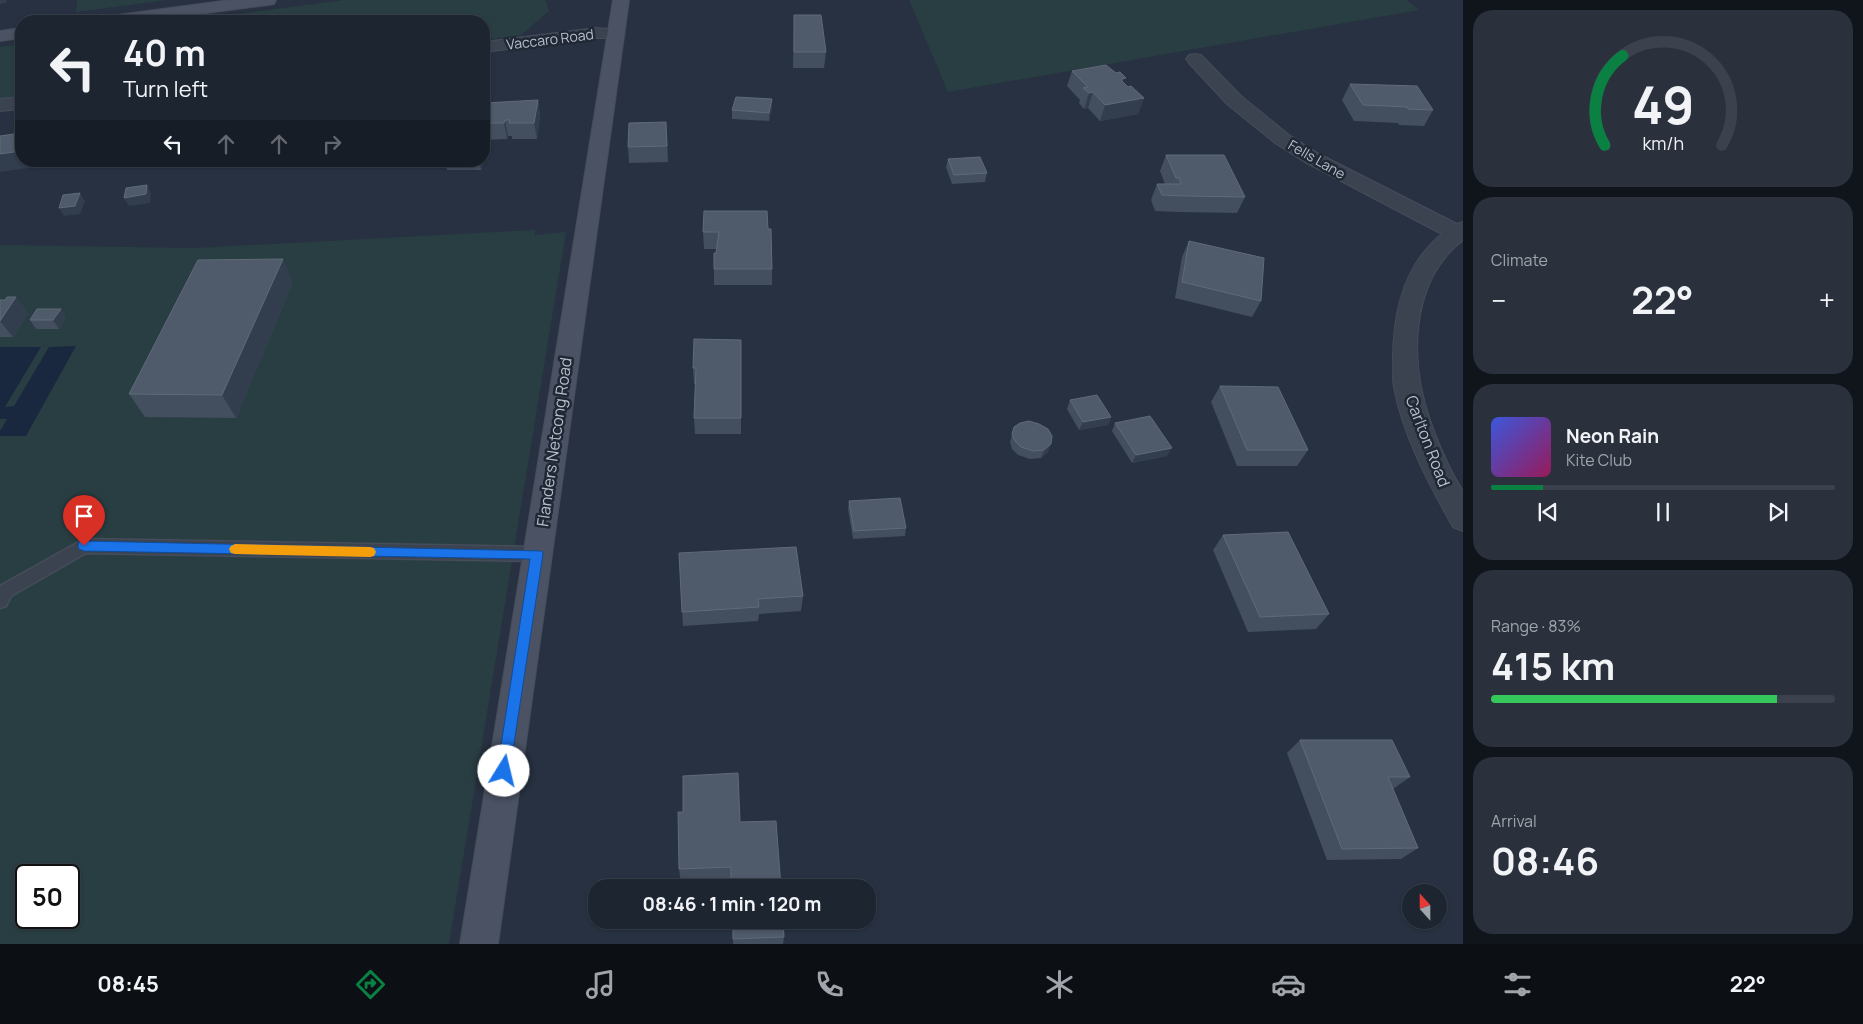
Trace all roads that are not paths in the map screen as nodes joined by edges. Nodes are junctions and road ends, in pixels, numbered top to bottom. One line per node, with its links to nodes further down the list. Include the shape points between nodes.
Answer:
1 (268, 0): 3 (main road)
2 (621, 0): 5 (main road, Flanders Netcong Road)
3 (155, 15)
4 (15, 34): 6 (main road)
5 (616, 34): 7 (street, Vaccaro Road, via 596,33); 13 (main road, Flanders Netcong Road)
6 (0, 36)
7 (490, 46)
8 (1195, 59): 11 (street, Fells Lane, via 1234,100 1282,139 1312,158)
9 (15, 103): 10 (street)
10 (0, 105)
11 (1461, 231): 12 (street, Carlton Road, via 1437,251 1421,275 1408,305 1405,342 1407,388 1429,450)
12 (1463, 519)
13 (537, 554): 14 (lane, via 84,546 5,591); 15 (main road, Flanders Netcong Road)
14 (0, 600)
15 (479, 944)

